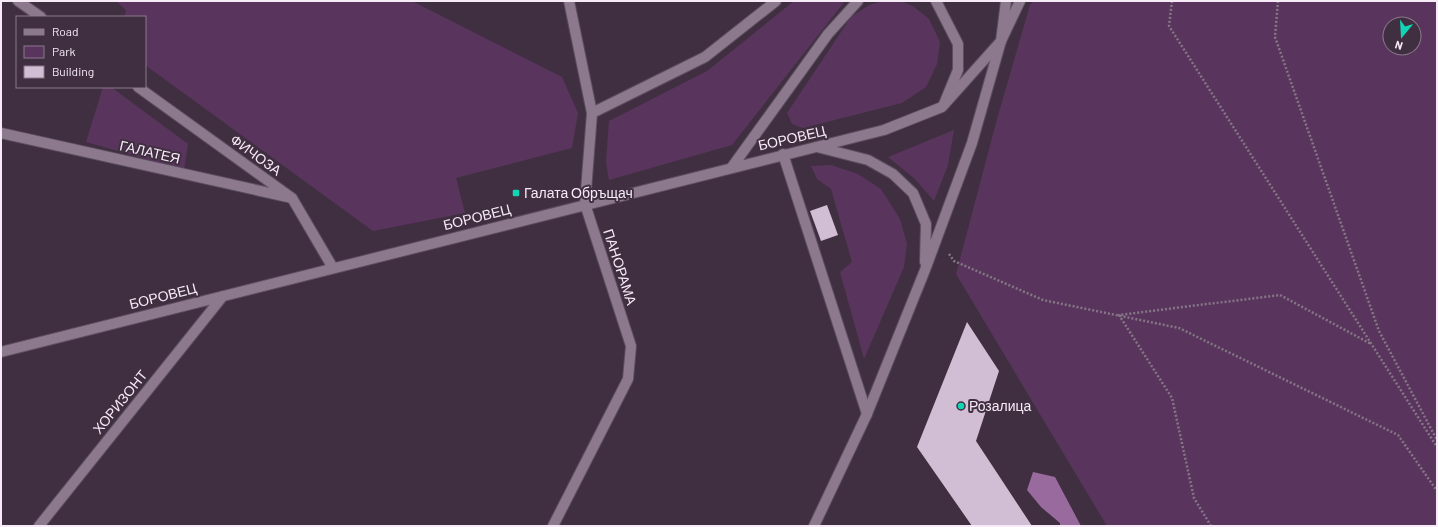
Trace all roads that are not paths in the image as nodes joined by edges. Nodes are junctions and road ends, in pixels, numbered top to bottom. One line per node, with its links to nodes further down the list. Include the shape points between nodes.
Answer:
1 (18, 1): 8 (street)
2 (569, 1): 12 (street, ПАНОРАМА)
3 (776, 1): 12 (street, via 705,57)
4 (858, 1): 16 (street, via 828,34)
5 (936, 1): 11 (street, via 958,44 958,70)
6 (1006, 1): 9 (street)
7 (1020, 1): 9 (street)
8 (40, 16)
9 (1001, 40): 11 (street, БОРОВЕЦ); 20 (street, via 972,143)
10 (139, 88): 17 (street, ФИЧОЗА)
11 (942, 107): 14 (street, БОРОВЕЦ, via 884,130)
12 (592, 113): 18 (street, ПАНОРАМА)
13 (1, 133): 17 (street, ГАЛАТЕЯ)
14 (817, 147): 15 (street, БОРОВЕЦ); 20 (street, via 868,160 893,174 913,193 926,224)
15 (783, 154): 16 (street, БОРОВЕЦ); 23 (street)
16 (732, 167): 18 (street, БОРОВЕЦ)
17 (292, 198): 19 (street, ФИЧОЗА)
18 (585, 204): 19 (street, БОРОВЕЦ); 26 (street, ПАНОРАМА, via 631,346 628,379)
19 (333, 268): 21 (street, БОРОВЕЦ)
20 (925, 270): 23 (street)
21 (223, 296): 22 (street, БОРОВЕЦ); 25 (street, ХОРИЗОНТ)
22 (1, 352)
23 (867, 414): 24 (street)
24 (817, 524)
25 (39, 526)
26 (553, 526)

